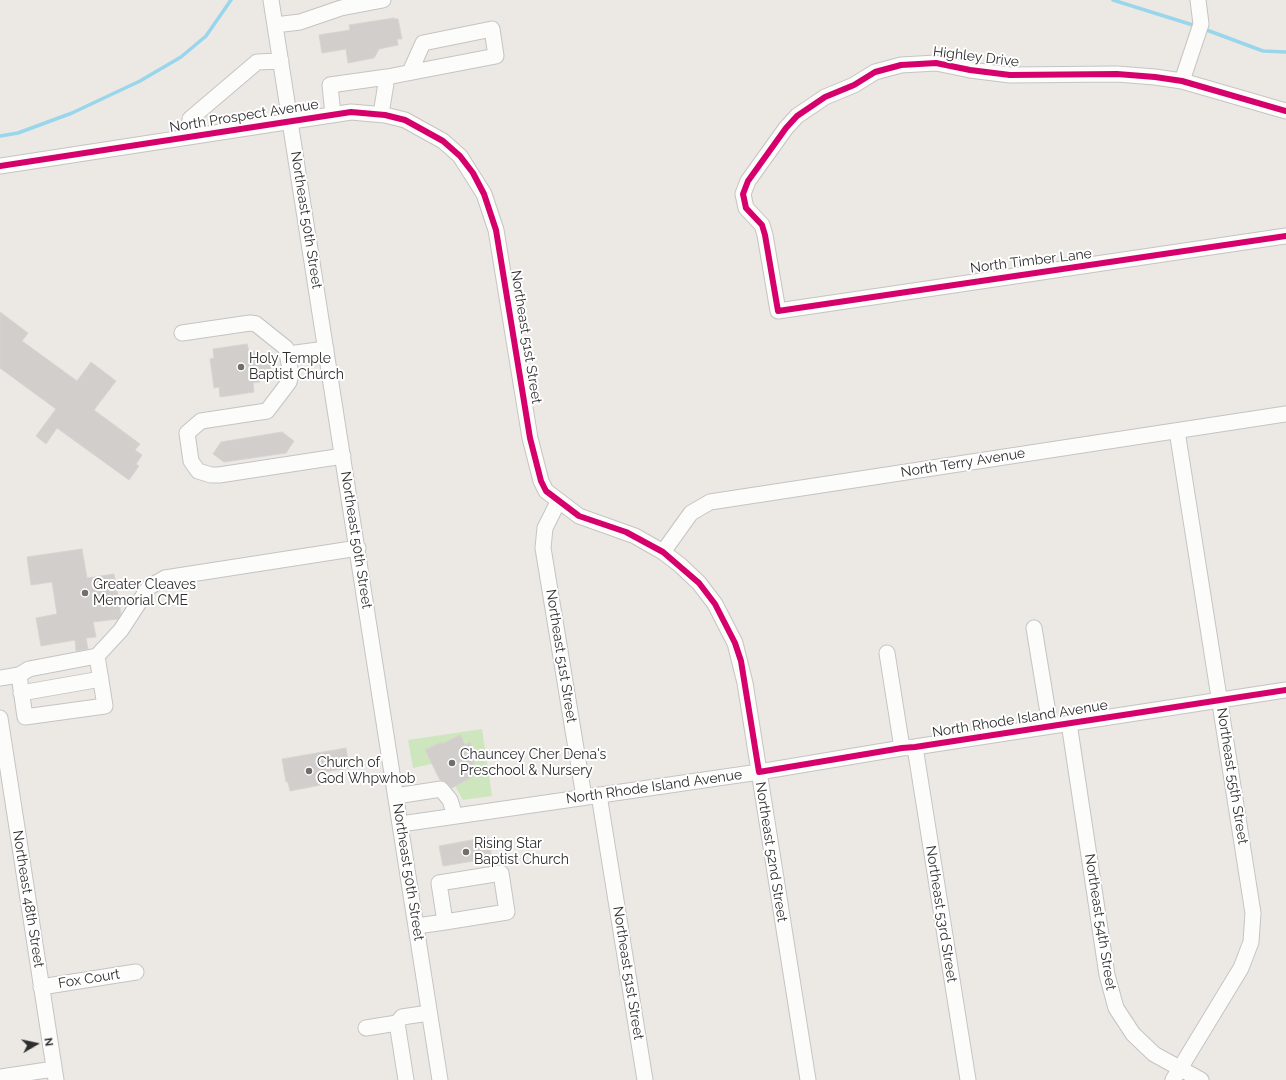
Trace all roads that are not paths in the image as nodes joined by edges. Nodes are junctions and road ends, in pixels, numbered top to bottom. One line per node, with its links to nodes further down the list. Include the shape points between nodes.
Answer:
1 (271, 0): 4 (street, Northeast 50th Street)
2 (383, 0): 4 (street, via 341,8 300,22)
3 (1198, 0): 8 (street, via 1201,24)
4 (275, 25): 5 (street, Northeast 50th Street)
5 (281, 61): 12 (street, Northeast 50th Street); 13 (street, via 257,62 190,119)
6 (410, 72): 6 (street, via 496,56 492,29 423,43); 7 (street)
7 (387, 77): 10 (street); 11 (street, via 330,85)
8 (1182, 81): 9 (street, Highley Drive); 17 (street, Highley Drive, via 1117,74 1010,75 936,63 889,67 825,97 797,116 786,128 748,181 743,194 746,208 764,230)
9 (1286, 111)
10 (381, 114): 11 (street, North Prospect Avenue, via 352,112); 15 (street, North Prospect Avenue, via 405,120 443,141 460,156)
11 (334, 115): 12 (street, North Prospect Avenue)
12 (291, 120): 13 (street, North Prospect Avenue); 19 (street, Northeast 50th Street)
13 (191, 136): 14 (street, North Prospect Avenue)
14 (0, 166)
15 (472, 173): 24 (street, Northeast 51st Street, via 484,194 496,230 530,438 541,481 546,491)
16 (1286, 236): 17 (street, North Timber Lane)
17 (778, 311)
18 (182, 333): 20 (street, via 253,323 283,345)
19 (326, 349): 20 (street); 23 (street, Northeast 50th Street)
20 (288, 354): 23 (street, via 291,378 267,411 201,421 187,433 191,461 203,474 219,475)
21 (1286, 414): 22 (street, North Terry Avenue)
22 (1177, 431): 26 (street, North Terry Avenue, via 710,502 691,513); 35 (street, Northeast 55th Street)
23 (343, 456): 25 (street, Northeast 50th Street)
24 (558, 502): 26 (street, Northeast 52nd Street, via 579,516 630,534); 43 (street, Northeast 51st Street, via 545,528 544,548)
25 (358, 548): 29 (street, via 165,578 149,587 121,630); 42 (street, Northeast 50th Street)
26 (663, 552): 40 (street, Northeast 52nd Street, via 699,583 715,604 735,643 745,683)
27 (1034, 628): 38 (street)
28 (887, 653): 39 (street, Northeast 53rd Street)
29 (97, 656): 30 (street, via 29,669); 32 (street)
30 (18, 675): 31 (street); 34 (street)
31 (0, 678)
32 (101, 679): 34 (street); 34 (street, via 105,706 25,718)
33 (1286, 690): 35 (street, North Rhode Island Avenue)
34 (21, 692)
35 (1219, 700): 37 (street, North Rhode Island Avenue); 54 (street, Northeast 55th Street, via 1250,893 1253,929 1241,968)
36 (0, 718): 49 (street, Northeast 48th Street)
37 (1069, 722): 38 (street, North Rhode Island Avenue); 54 (street, Northeast 54th Street, via 1108,975 1116,1008 1133,1034)
38 (1050, 725): 39 (street, North Rhode Island Avenue)
39 (908, 748): 40 (street, North Rhode Island Avenue); 60 (street, Northeast 53rd Street)
40 (759, 772): 41 (street, North Rhode Island Avenue); 59 (street, Northeast 52nd Street)
41 (599, 794): 43 (street, North Rhode Island Avenue); 58 (street, Northeast 51st Street)
42 (396, 796): 44 (street, via 441,789 450,800); 45 (street, Northeast 50th Street)
43 (584, 797): 44 (street, North Rhode Island Avenue)
44 (455, 816): 45 (street, North Rhode Island Avenue)
45 (401, 824): 47 (street, Northeast 50th Street)
46 (445, 922): 46 (street, via 507,912 501,873 439,883); 47 (street)
47 (417, 926): 50 (street, Northeast 50th Street)
48 (136, 972): 49 (street, Fox Court)
49 (41, 987): 53 (street, Northeast 48th Street)
50 (429, 1013): 51 (street, via 402,1017); 57 (street, Northeast 50th Street)
51 (397, 1023): 52 (street); 56 (street)
52 (366, 1028)
53 (55, 1074): 55 (street)
54 (1177, 1074): 61 (street, Northeast 54th Street)
55 (0, 1077)
56 (406, 1080)
57 (438, 1080)
58 (645, 1080)
59 (808, 1080)
60 (968, 1080)
61 (1201, 1080)

